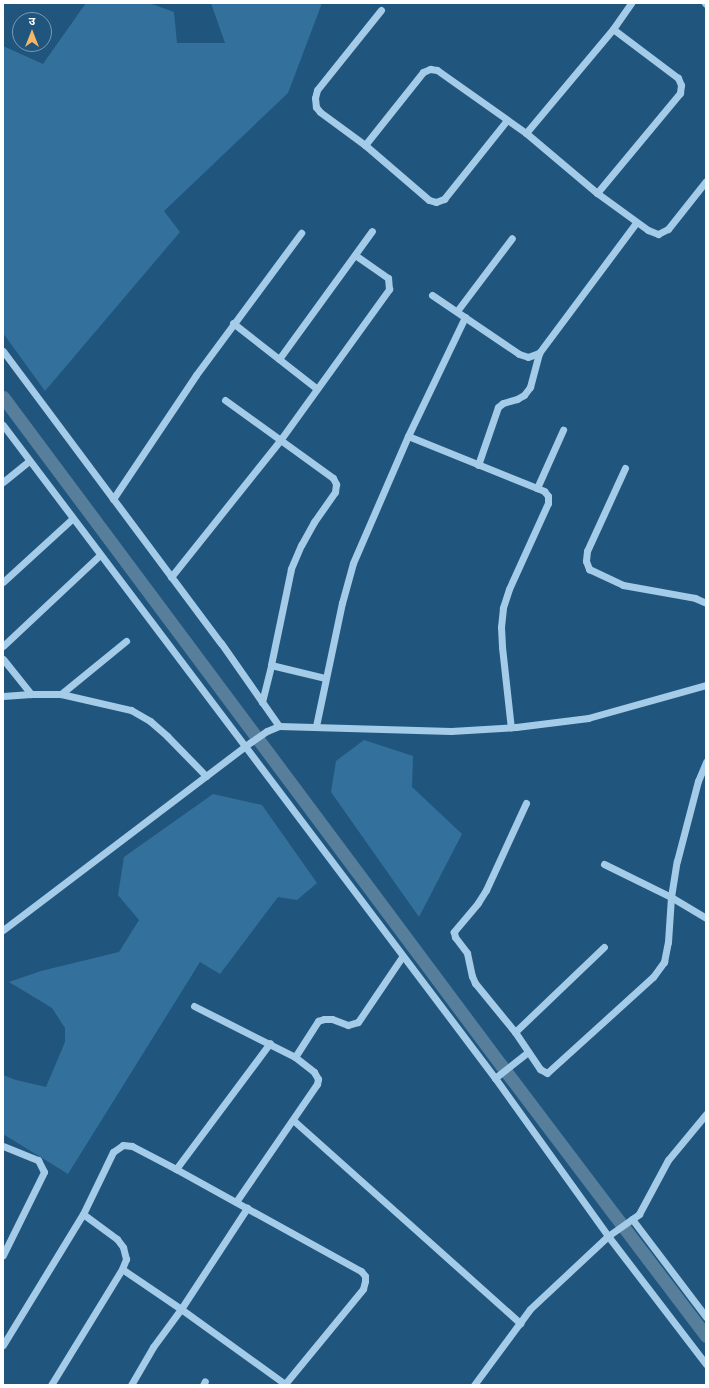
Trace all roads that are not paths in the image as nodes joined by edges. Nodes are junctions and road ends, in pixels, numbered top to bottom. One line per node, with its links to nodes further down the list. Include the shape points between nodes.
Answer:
1 (631, 3): 3 (street)
2 (381, 10): 6 (street, via 317,90 315,98 316,107 320,112)
3 (613, 29): 5 (street); 8 (street, via 678,78 681,86 680,93)
4 (507, 120): 5 (street); 6 (street, via 437,70 430,69 423,72); 6 (street, via 444,199 436,202 429,200)
5 (526, 133): 8 (street)
6 (365, 145)
7 (706, 181): 9 (street, via 668,229 658,234)
8 (597, 193): 9 (street)
9 (636, 222): 19 (street)
10 (372, 232): 13 (street)
11 (301, 233): 17 (street)
12 (512, 238): 15 (street)
13 (355, 255): 20 (street); 21 (street, via 388,278 389,289)
14 (432, 295): 15 (street)
15 (456, 311): 16 (street)
16 (465, 318): 19 (street, via 519,354 528,357); 25 (street)
17 (233, 323): 20 (street); 32 (street)
18 (3, 351): 32 (street)
19 (539, 353): 28 (street, via 530,387 517,399 498,407)
20 (279, 359): 21 (street)
21 (316, 388): 26 (street)
22 (224, 400): 26 (street)
23 (3, 425): 27 (street)
24 (563, 430): 31 (street)
25 (408, 436): 28 (street); 42 (street, via 353,564)
26 (281, 439): 35 (street); 41 (street, via 333,478 336,484 335,492 307,534 291,569)
27 (29, 461): 30 (street); 33 (street)
28 (478, 465): 31 (street)
29 (625, 468): 37 (street, via 587,551 586,561 589,569 623,586 695,598)
30 (3, 482)
31 (538, 488): 50 (street, via 548,496 548,503 509,588 503,608 501,626)
32 (113, 499): 35 (street)
33 (72, 519): 34 (street); 36 (street)
34 (100, 555): 39 (street); 51 (street)
35 (171, 577): 47 (street)
36 (3, 582)
37 (706, 603)
38 (126, 641): 45 (street)
39 (3, 646)
40 (3, 659): 44 (street)
41 (271, 665): 42 (street); 47 (street)
42 (326, 678): 49 (street)
43 (706, 685): 50 (street, via 588,718)
44 (31, 694): 45 (street); 46 (street)
45 (61, 694): 53 (street, via 131,710 150,721)
46 (3, 696)
47 (262, 702): 48 (street)
48 (279, 726): 49 (street); 51 (street)
49 (316, 726): 50 (street, via 451,731)
50 (510, 728)
51 (248, 744): 53 (street); 60 (street)
52 (706, 762): 56 (street, via 685,828)
53 (206, 776): 58 (street)
54 (526, 803): 62 (street, via 478,904 454,932 467,954 476,983)
55 (604, 864): 56 (street)
56 (671, 897): 57 (street); 64 (street, via 664,962 653,977 552,1071 543,1072)
57 (706, 918)
58 (3, 930)
59 (604, 947): 62 (street)
60 (402, 957): 65 (street, via 358,1022 348,1025 332,1019 318,1021); 66 (street)
61 (194, 1006): 63 (street)
62 (515, 1032): 64 (street)
63 (270, 1043): 65 (street); 70 (street)
64 (528, 1052): 66 (street)
65 (295, 1057): 68 (street, via 314,1072 318,1079)
66 (495, 1078): 75 (street)
67 (706, 1114): 74 (street, via 668,1160 643,1208)
68 (293, 1120): 71 (street); 80 (street)
69 (3, 1146): 76 (street, via 38,1160 44,1172)
70 (176, 1169): 71 (street); 73 (street, via 132,1146 118,1147)
71 (236, 1202): 72 (street)
72 (247, 1208): 78 (street); 85 (street, via 361,1271 365,1276 363,1289)
73 (83, 1214): 77 (street, via 117,1239 123,1247 126,1259); 81 (street)
74 (632, 1219): 75 (street); 79 (street)
75 (610, 1234): 80 (street, via 544,1295); 82 (street)
76 (3, 1255)
77 (122, 1269): 78 (street); 83 (street)
78 (181, 1309): 84 (street, via 153,1347); 85 (street)
79 (706, 1317)
80 (520, 1322): 86 (street)
81 (3, 1345)
82 (706, 1364)
83 (51, 1385)
84 (131, 1385)
85 (285, 1385)
86 (474, 1385)

